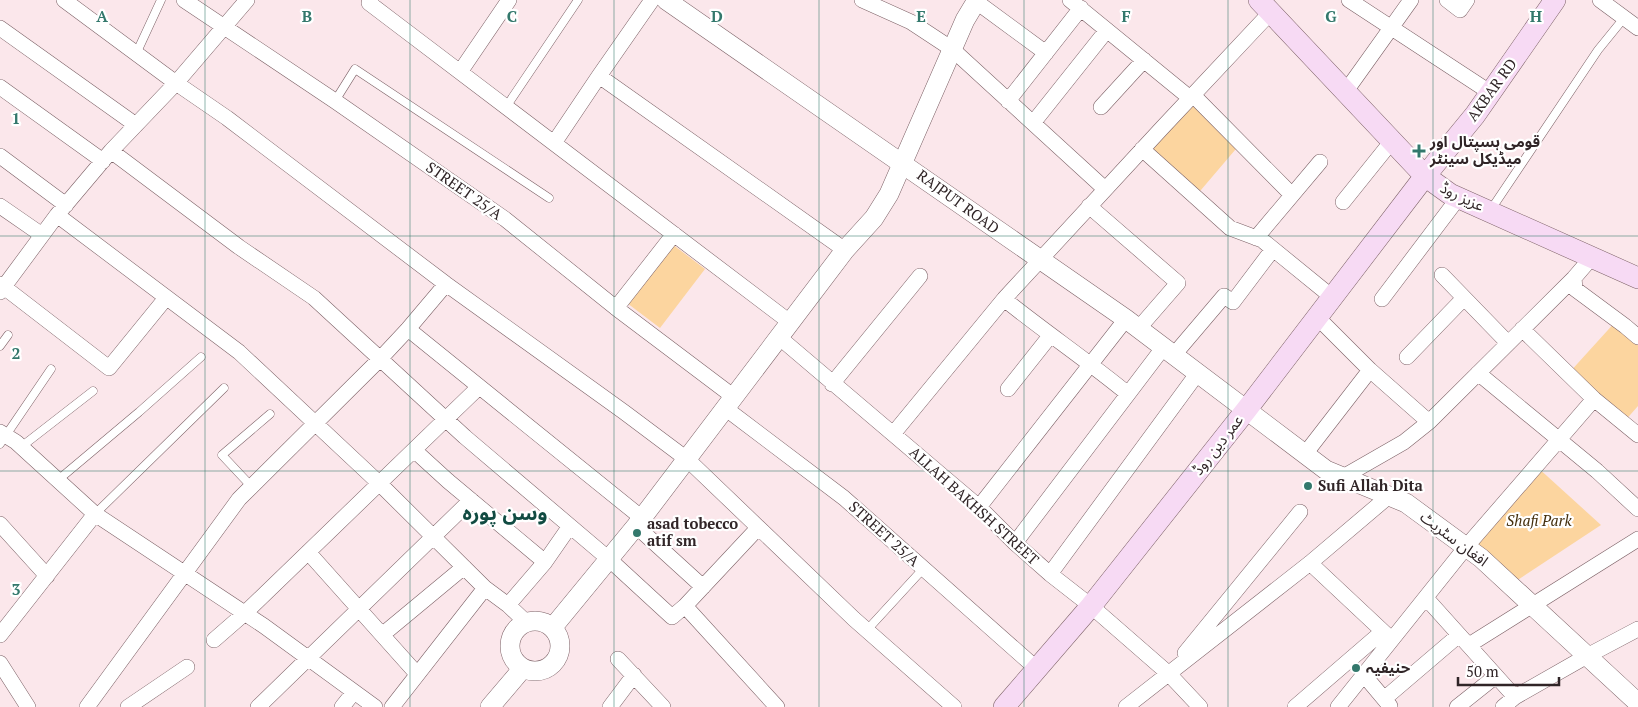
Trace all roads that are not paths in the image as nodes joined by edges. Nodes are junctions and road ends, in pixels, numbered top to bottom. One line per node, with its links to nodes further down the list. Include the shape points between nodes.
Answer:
1 (64, 0): 28 (street)
2 (161, 0): 28 (lane)
3 (184, 0): 21 (street, STREET 25/A)
4 (247, 0): 21 (street)
5 (371, 0): 30 (street, via 369,2)
6 (509, 0): 30 (street)
7 (578, 0): 39 (lane)
8 (652, 0): 31 (street)
9 (862, 0): 26 (street, via 911,22)
10 (976, 0): 26 (street); 27 (street)
11 (1349, 0): 22 (street)
12 (1411, 0): 22 (street)
13 (1447, 0): 14 (street, via 1460,10)
14 (1467, 0)
15 (1555, 0): 35 (main road, AKBAR RD)
16 (1600, 0): 20 (street)
17 (678, 3): 49 (street, RAJPUT ROAD)
18 (1075, 4): 25 (street); 27 (street)
19 (1265, 6): 34 (main road, عزیز روڈ); 36 (street)
20 (1624, 18): 24 (street); 59 (lane, via 1598,50)
21 (224, 27): 32 (street); 37 (street, STREET 25/A)
22 (1391, 27): 34 (street); 35 (street)
23 (0, 28): 42 (street)
24 (1638, 28)
25 (1107, 30): 29 (street); 41 (street)
26 (952, 49): 38 (street); 49 (street)
27 (1046, 52): 38 (street)
28 (136, 54): 32 (street)
29 (1144, 60): 36 (street); 40 (street)
30 (460, 72): 39 (street)
31 (599, 76): 44 (street); 64 (street)
32 (176, 83): 42 (street); 71 (street)
33 (0, 88): 47 (street)
34 (1346, 91): 43 (main road, عزیز روڈ)
35 (1491, 93): 50 (main road, AKBAR RD)
36 (1191, 97): 45 (street); 52 (street)
37 (335, 101): 54 (lane, via 355,69); 78 (street, STREET 25/A, via 505,219)
38 (1008, 101): 41 (street)
39 (506, 107): 44 (street)
40 (1101, 107)
41 (1033, 123): 51 (street)
42 (136, 125): 47 (street)
43 (1392, 141): 50 (main road, عزیز روڈ); 55 (street)
44 (554, 143): 60 (street)
45 (1142, 149): 51 (street); 62 (street, via 1230,228)
46 (0, 156): 58 (street)
47 (107, 156): 58 (street); 93 (street, via 314,298)
48 (1320, 162): 52 (street)
49 (903, 164): 64 (street, via 874,218); 66 (street, RAJPUT ROAD)
50 (1425, 176): 53 (main road, عزیز روڈ); 73 (main road, عمر دین روڈ)
51 (1105, 189): 57 (street)
52 (1292, 195): 62 (street)
53 (1459, 197): 59 (main road, عزیز روڈ); 77 (street)
54 (549, 198)
55 (1343, 202)
56 (0, 206): 61 (street)
57 (1089, 206): 66 (street); 81 (street, via 1178,283)
58 (62, 210): 61 (street); 74 (street)
59 (1490, 211): 65 (main road, عزیز روڈ)
60 (674, 234): 78 (street); 80 (street)
61 (42, 235): 72 (street)
62 (1256, 238): 63 (street)
63 (1273, 249): 73 (street); 90 (street, via 1233,302 1224,296)
64 (845, 250): 80 (street)
65 (1592, 257): 69 (street); 70 (main road, عزیز روڈ)
66 (1040, 261): 76 (street); 81 (street, RAJPUT ROAD)
67 (1442, 275): 75 (street)
68 (920, 276): 99 (street)
69 (1574, 278): 83 (street); 87 (street, via 1574,289)
70 (1638, 278)
71 (446, 284): 82 (street); 119 (street)
72 (1, 287): 74 (street, via 109,368)
73 (1332, 297): 79 (main road, عمر دین روڈ)
74 (166, 298): 111 (street, via 239,352)
75 (1464, 298): 88 (street); 92 (street)
76 (1004, 299): 85 (street); 112 (street)
77 (1382, 299)
78 (616, 308): 106 (street, STREET 25/A)
79 (1317, 317): 96 (street); 107 (main road, عمر دین روڈ)
80 (791, 323): 86 (street)
81 (1132, 324): 90 (street, RAJPUT ROAD); 94 (street)
82 (408, 329): 93 (street); 100 (street)
83 (1522, 329): 88 (street); 105 (street)
84 (8, 335): 89 (lane)
85 (1050, 336): 94 (street); 102 (street)
86 (780, 338): 99 (street, ALLAH BAKHSH STREET); 106 (street)
87 (1638, 338)
88 (1508, 343): 97 (street)
89 (0, 346)
90 (1168, 352): 98 (street, RAJPUT ROAD); 104 (street)
91 (201, 357): 121 (lane)
92 (1407, 357)
93 (380, 359): 109 (street); 111 (street)
94 (1091, 363): 104 (street); 126 (street)
95 (51, 369): 114 (lane)
96 (1370, 370): 110 (street); 118 (street)
97 (1478, 373): 110 (street); 115 (street)
98 (1197, 374): 107 (street, RAJPUT ROAD); 145 (street)
99 (832, 384): 112 (street, ALLAH BAKHSH STREET)
100 (479, 387): 109 (street); 130 (street)
101 (224, 388): 129 (lane)
102 (1008, 389)
103 (93, 391): 116 (lane)
104 (1128, 394): 136 (street)
105 (1594, 399): 113 (street); 115 (street)
106 (730, 403): 119 (street); 143 (street, STREET 25/A)
107 (1247, 409): 118 (street, افغان سٹریٹ); 152 (main road, عمر دین روڈ)
108 (270, 414): 123 (lane, via 222,455)
109 (446, 419): 117 (street); 132 (street)
110 (1429, 422): 120 (street, via 1404,442)
111 (316, 423): 122 (street); 123 (street)
112 (894, 434): 126 (street, ALLAH BAKHSH STREET)
113 (1638, 435)
114 (2, 437): 116 (street)
115 (1559, 440): 127 (street); 137 (street)
116 (21, 447): 121 (street)
117 (414, 450): 122 (street); 125 (street)
118 (1305, 454): 120 (street, افغان سٹریٹ, via 1326,470)
119 (688, 460): 130 (street); 133 (street)
120 (1343, 477): 124 (street, افغان سٹریٹ)
121 (58, 480): 129 (street)
122 (380, 484): 134 (street); 138 (street)
123 (251, 486): 144 (street)
124 (1389, 496): 137 (street, افغان سٹریٹ, via 1406,504); 141 (street)
125 (471, 500): 134 (street); 140 (street)
126 (979, 507): 136 (street, ALLAH BAKHSH STREET)
127 (1638, 510)
128 (1300, 512): 173 (street)
129 (95, 514): 144 (street); 146 (street)
130 (639, 522): 139 (street); 147 (street)
131 (0, 524): 146 (street)
132 (570, 526): 139 (street); 140 (street)
133 (758, 528): 147 (street); 159 (street)
134 (434, 537): 142 (street); 154 (street)
135 (1638, 539): 153 (street)
136 (1015, 543): 145 (street, ALLAH BAKHSH STREET)
137 (1466, 547): 149 (street); 153 (street, افغان سٹریٹ)
138 (308, 552): 154 (street); 155 (street)
139 (610, 560): 151 (street, via 672,617); 157 (street)
140 (545, 562): 150 (street)
141 (1310, 563): 162 (street); 173 (street)
142 (464, 567): 148 (street); 161 (street)
143 (923, 569): 159 (lane); 171 (street, STREET 25/A)
144 (184, 573): 155 (street); 184 (street)
145 (1050, 574): 152 (street, ALLAH BAKHSH STREET)
146 (47, 576): 160 (street)
147 (703, 587): 151 (street)
148 (485, 588): 150 (street); 172 (street)
149 (1426, 598): 162 (street); 164 (street)
150 (508, 606): 156 (street)
151 (685, 606): 193 (street)
152 (1091, 606): 171 (main road, عمر دین روڈ); 173 (street, ALLAH BAKHSH STREET)
153 (1532, 606): 164 (street); 165 (street, افغان سٹریٹ)
154 (359, 609): 161 (street); 166 (street)
155 (244, 614): 163 (street); 166 (street)
156 (526, 622): 157 (street, via 540,621); 170 (street, via 512,635 510,648 514,659)
157 (553, 627): 170 (street, via 561,645 554,663 542,670)
158 (1638, 629): 165 (street)
159 (867, 630): 181 (street)
160 (0, 635)
161 (382, 635): 172 (street)
162 (1387, 636): 175 (street); 196 (street)
163 (214, 640)
164 (1464, 640): 176 (street); 179 (street)
165 (1587, 656): 178 (street); 180 (street, افغان سٹریٹ)
166 (308, 658): 177 (street); 186 (street)
167 (618, 659): 174 (street)
168 (0, 663): 183 (street)
169 (186, 667): 185 (street)
170 (523, 668): 190 (street)
171 (1037, 669): 194 (main road, عمر دین روڈ)
172 (418, 674): 189 (street)
173 (1169, 674): 182 (street, ALLAH BAKHSH STREET); 195 (street)
174 (634, 675): 191 (street); 192 (street)
175 (1364, 675): 179 (street); 197 (street)
176 (1496, 676): 178 (street); 198 (street)
177 (354, 692): 187 (street); 188 (street)
178 (1515, 697): 199 (street)
179 (1387, 703)
180 (1638, 703)
181 (947, 705)
182 (1197, 706)
183 (28, 707)
184 (87, 707)
185 (128, 707)
186 (258, 707)
187 (342, 707)
188 (375, 707)
189 (392, 707)
190 (490, 707)
191 (610, 707)
192 (663, 707)
193 (777, 707)
194 (1004, 707)
195 (1126, 707)
196 (1295, 707)
197 (1338, 707)
198 (1457, 707)
199 (1503, 707)

